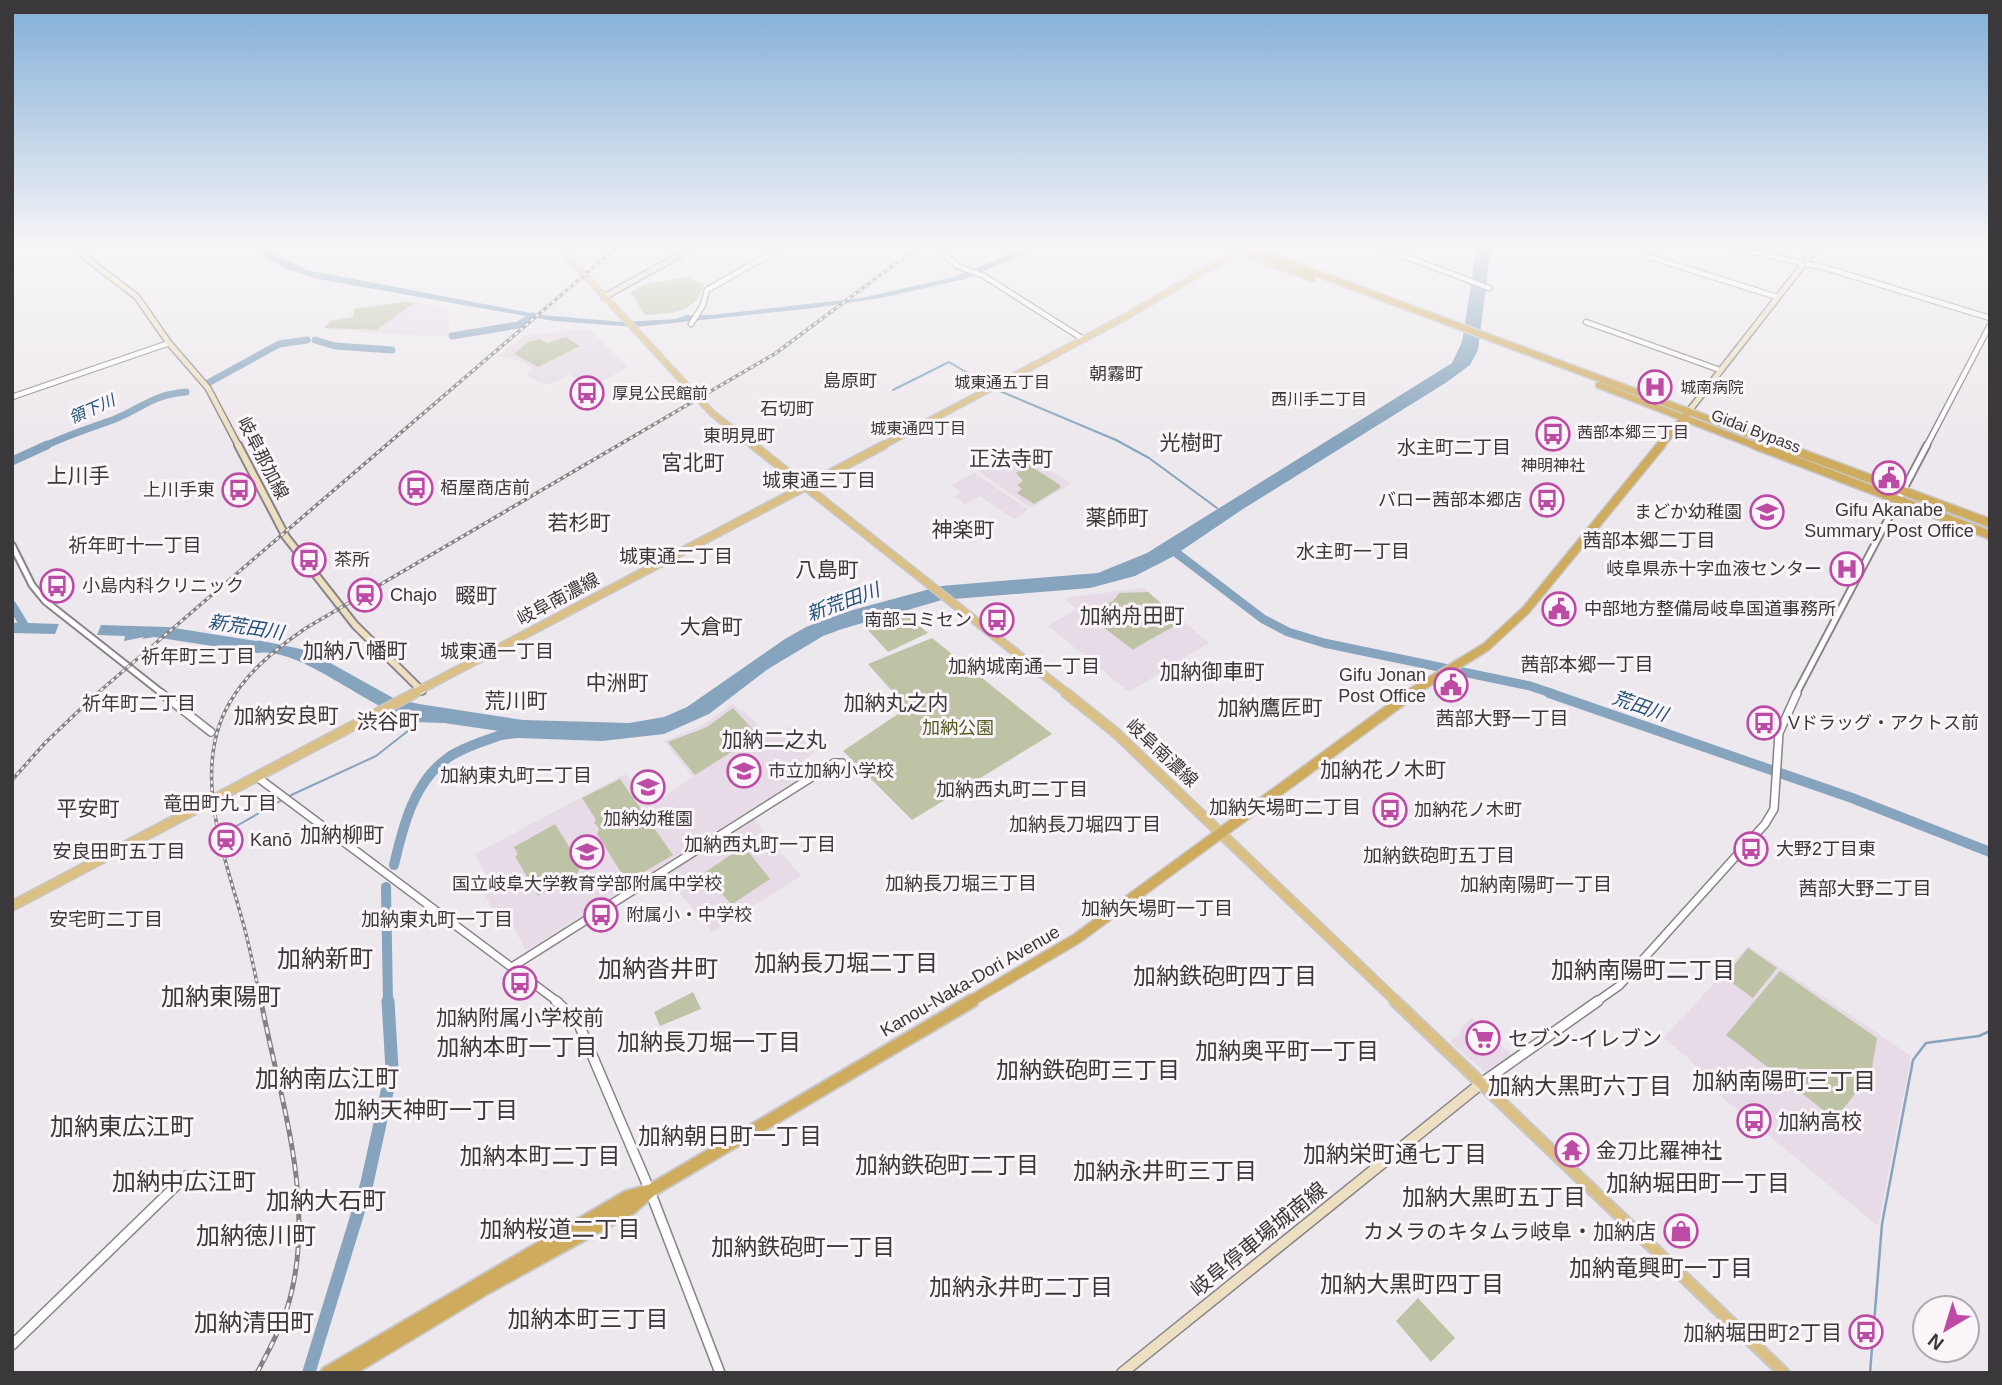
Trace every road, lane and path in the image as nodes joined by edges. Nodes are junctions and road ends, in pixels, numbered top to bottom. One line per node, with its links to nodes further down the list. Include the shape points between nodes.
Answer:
1 (147, 312): 15 (main road, 岐阜那加線)
2 (618, 312): 19 (main road, via 712,413)
3 (699, 312): 12 (street)
4 (1039, 312): 14 (street)
5 (1130, 312): 14 (main road)
6 (1414, 312): 18 (highway, Gidai Bypass)
7 (1416, 312): 18 (highway, Gidai Bypass, via 1634,391)
8 (1766, 312): 16 (main road)
9 (1972, 312): 10 (street)
10 (1990, 317)
11 (1586, 322): 16 (street)
12 (691, 323)
13 (1990, 325): 20 (street)
14 (1083, 339): 19 (main road)
15 (169, 343): 17 (street); 25 (main road, 岐阜那加線, via 208,388 286,537 355,625)
16 (1720, 370): 18 (main road)
17 (12, 397)
18 (1686, 415): 20 (highway, Gidai Bypass); 21 (highway, Gidai Bypass); 29 (highway, Kanou-Naka-Dori Avenue, via 1526,610 1486,647 1403,698)
19 (805, 487): 25 (main road, 岐阜南濃線); 29 (main road, 岐阜南濃線, via 1102,720)
20 (1903, 490): 21 (street); 22 (highway, Gidai Bypass)
21 (1898, 500): 23 (highway, Gidai Bypass); 32 (street, via 1779,733 1774,808 1765,824 1619,986)
22 (1990, 523)
23 (1990, 535)
24 (12, 545): 26 (street, via 32,585 46,601)
25 (422, 691): 28 (main road, 岐阜南濃線)
26 (211, 732)
27 (842, 763): 31 (street, via 834,763)
28 (258, 778): 30 (main road, 岐阜南濃線); 31 (street)
29 (1221, 833): 32 (main road, 岐阜南濃線); 34 (highway, Kanou-Naka-Dori Avenue, via 1076,939)
30 (12, 908)
31 (512, 967): 34 (street, via 578,1022)
32 (1483, 1082): 39 (main road, 岐阜停車場城南線); 40 (main road, 岐阜南濃線)
33 (186, 1176): 35 (street)
34 (650, 1191): 36 (highway, Kanou-Naka-Dori Avenue, via 627,1197); 37 (highway, Kanou-Naka-Dori Avenue, via 631,1208); 38 (street)
35 (12, 1345)
36 (327, 1373)
37 (345, 1373)
38 (720, 1373)
39 (1122, 1373)
40 (1784, 1373)

